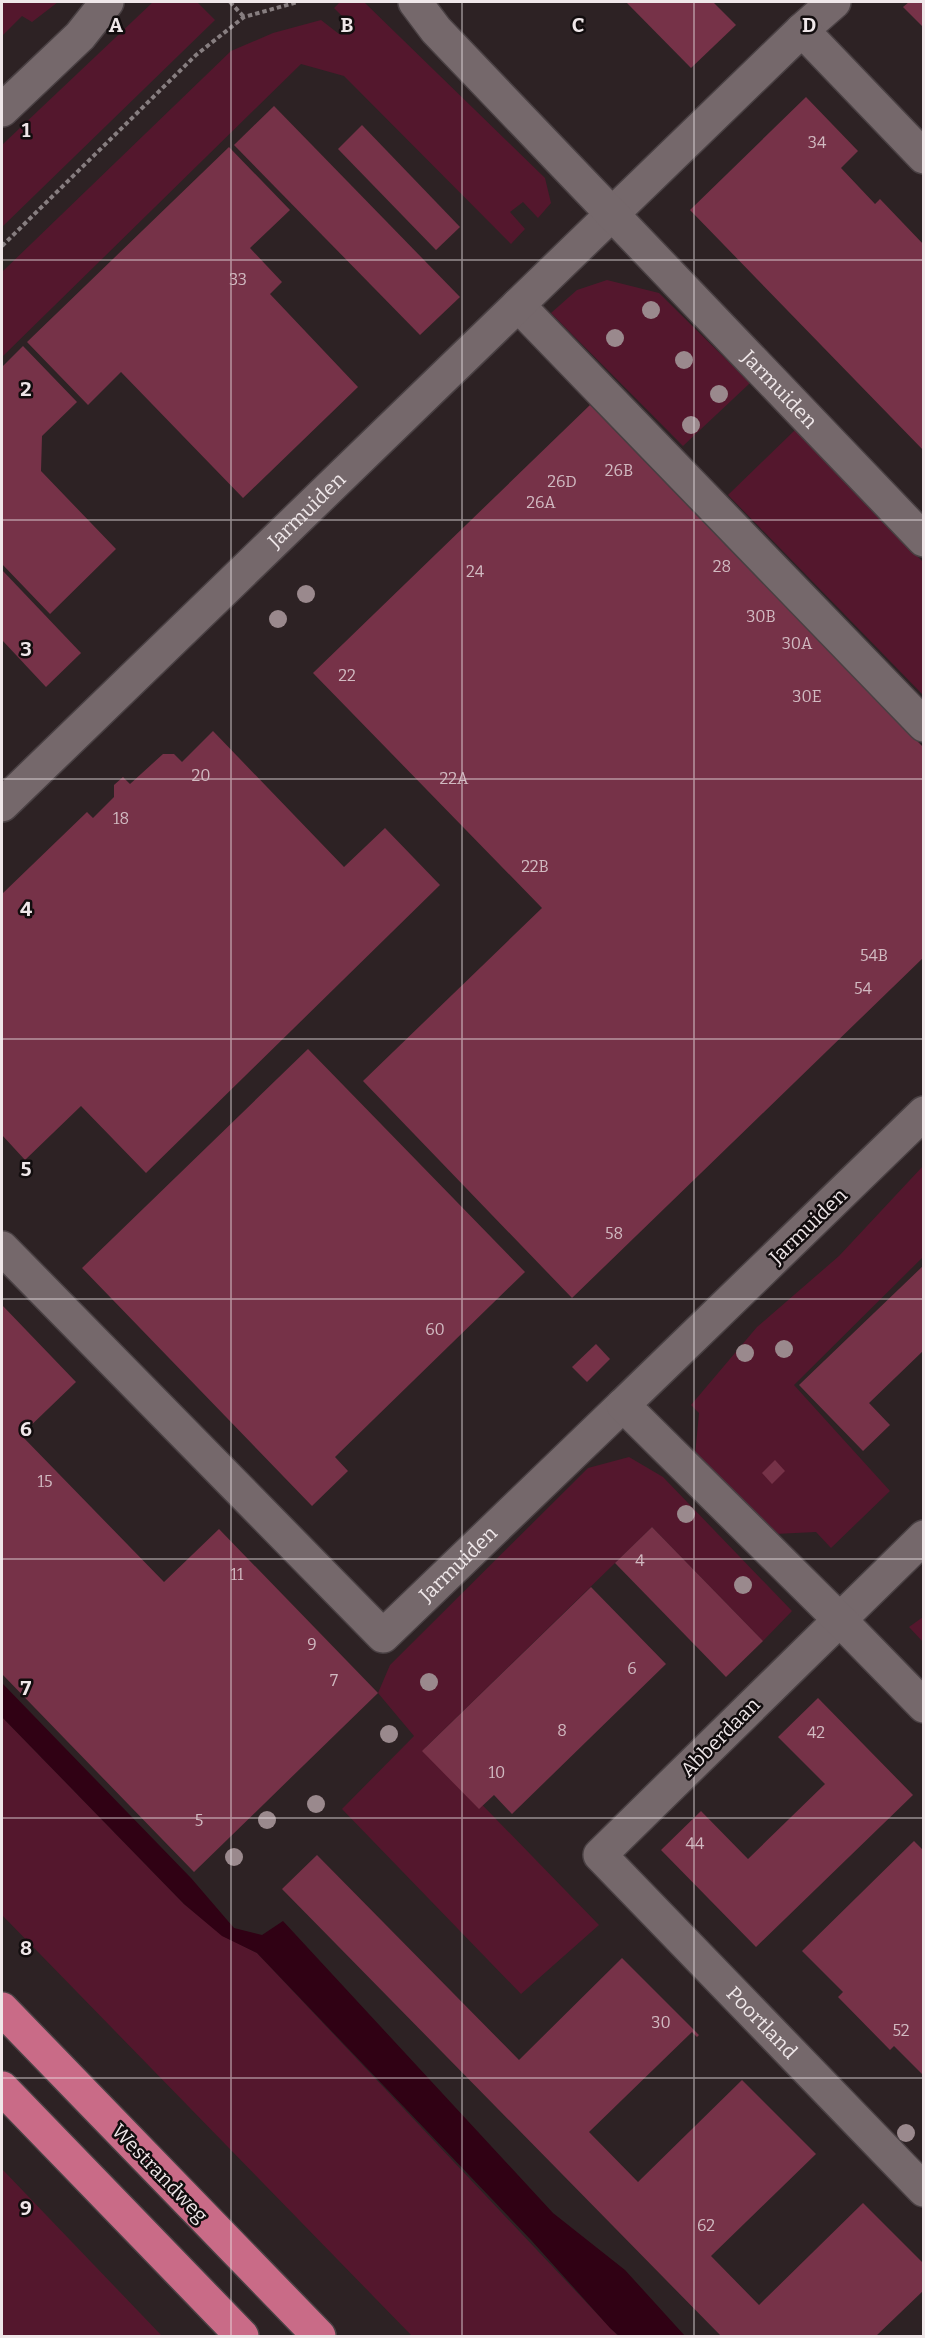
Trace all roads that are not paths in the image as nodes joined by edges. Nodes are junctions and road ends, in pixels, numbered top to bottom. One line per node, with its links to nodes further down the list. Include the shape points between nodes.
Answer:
1 (107, 2): 8 (street)
2 (130, 2): 8 (street)
3 (395, 2): 6 (street, Jarmuiden)
4 (415, 2): 6 (street, Jarmuiden)
5 (834, 2): 7 (street, Jarmuiden)
6 (436, 30): 11 (street, Jarmuiden)
7 (802, 30): 10 (street); 11 (street, Jarmuiden)
8 (80, 36): 9 (street)
9 (2, 110)
10 (924, 157)
11 (612, 213): 12 (street, Jarmuiden); 13 (street, Jarmuiden)
12 (518, 305): 14 (street); 15 (street, Jarmuiden)
13 (924, 540)
14 (924, 725)
15 (2, 805)
16 (924, 1113): 18 (street, Jarmuiden)
17 (2, 1248): 18 (street, Jarmuiden, via 383,1636)
18 (623, 1406): 20 (street)
19 (924, 1537): 20 (street, Abberdaan)
20 (839, 1619): 21 (street); 22 (street, Abberdaan)
21 (924, 1706)
22 (600, 1855): 25 (street, Poortland)
23 (2, 2009): 27 (highway, Westrandweg)
24 (2, 2088): 26 (highway)
25 (924, 2190)
26 (242, 2337)
27 (319, 2337)

